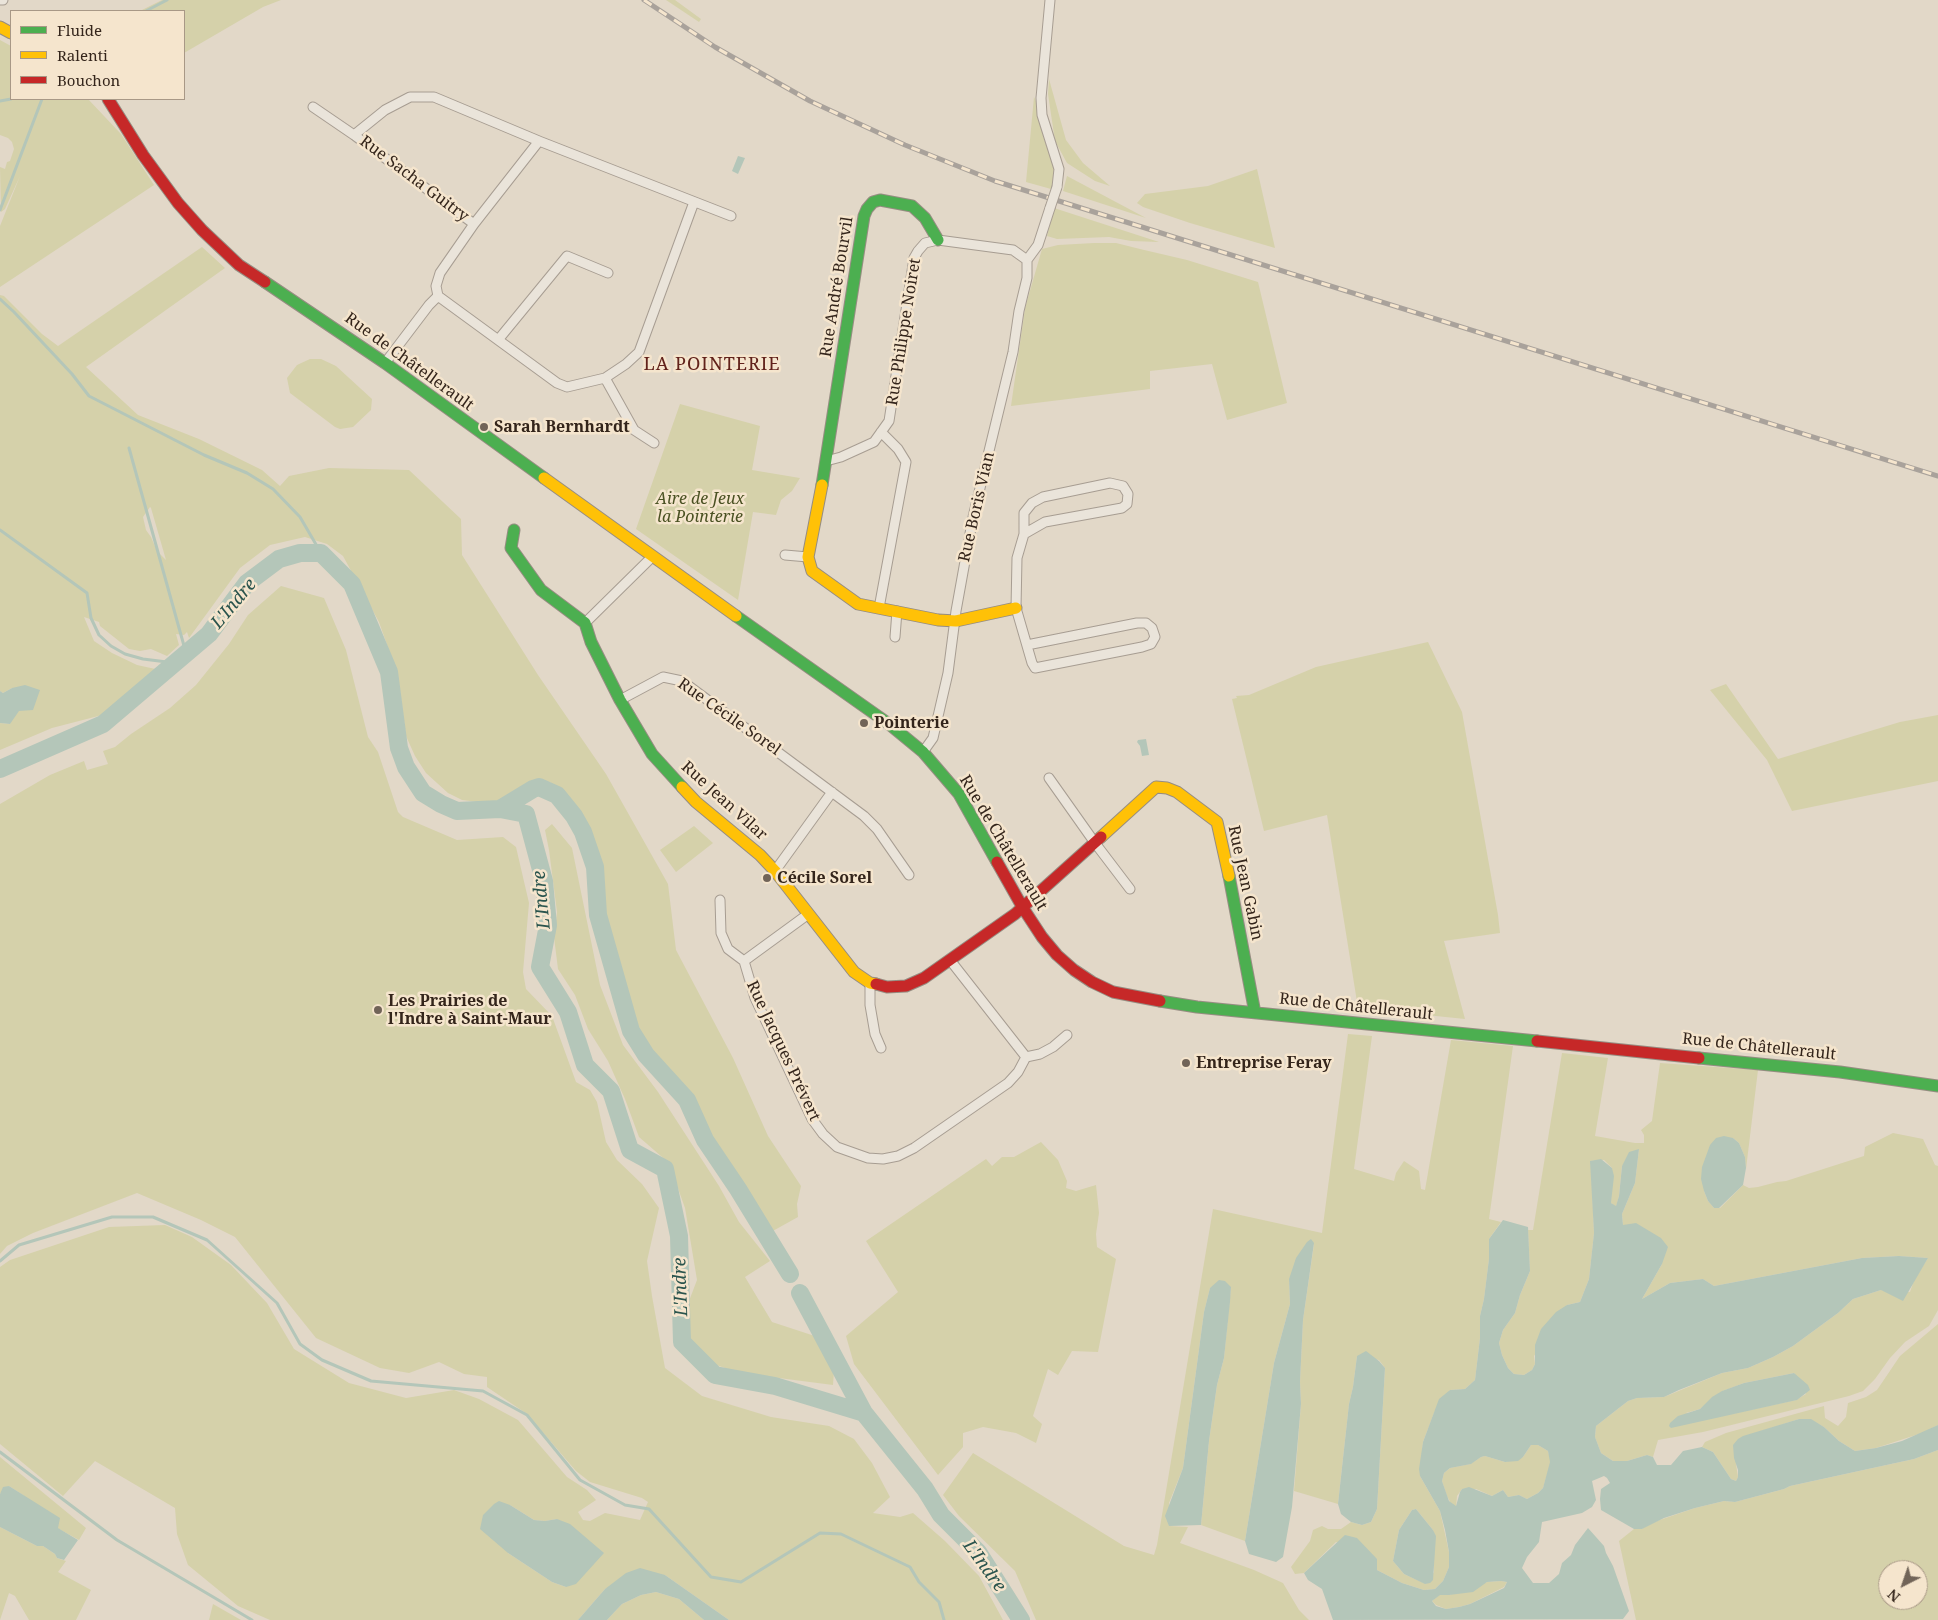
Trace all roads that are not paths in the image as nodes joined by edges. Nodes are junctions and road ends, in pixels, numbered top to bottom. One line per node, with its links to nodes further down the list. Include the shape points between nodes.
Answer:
1 (1050, 0): 10 (street, bridge, via 1041,98 1058,169 1057,187 1038,244)
2 (109, 100): 14 (main road, Rue de Châtellerault, via 178,203 220,248 257,278)
3 (313, 107): 4 (street, Rue Sacha Guitry)
4 (354, 135): 5 (street, Rue Sacha Guitry, via 385,110 410,97 434,97); 8 (street, Rue Sacha Guitry)
5 (539, 141): 6 (street, Rue Sacha Guitry); 8 (street)
6 (694, 202): 7 (street, Rue Sacha Guitry); 15 (street, via 639,352)
7 (731, 216)
8 (474, 224): 12 (street, via 440,273 436,286)
9 (938, 240): 10 (street, Rue Philippe Noiret, via 1013,250); 16 (street, Rue Philippe Noiret, via 925,243 914,258 890,421); 18 (main road, Rue André Bourvil, via 925,218 912,206 880,200 867,208)
10 (1027, 260): 27 (street, Rue Boris Vian, via 1027,278 1013,352 973,517)
11 (608, 273): 13 (street, via 567,256)
12 (438, 296): 13 (street); 14 (street)
13 (498, 340): 15 (street, via 567,387)
14 (385, 363): 22 (main road, Rue de Châtellerault)
15 (605, 378): 17 (street, via 634,430)
16 (881, 432): 18 (street, Rue Philippe Noiret, via 874,442); 24 (street, via 906,462)
17 (654, 443)
18 (826, 461): 23 (main road, Rue André Bourvil)
19 (514, 530): 28 (main road, via 511,548 541,590)
20 (1024, 534): 20 (street, via 1045,522 1122,508 1127,504 1128,494 1123,486 1110,483 1043,497 1024,513); 25 (street, via 1017,558)
21 (785, 554): 23 (street)
22 (652, 557): 28 (street); 32 (main road, Rue de Châtellerault, via 889,724)
23 (808, 557): 24 (main road, via 812,571 858,604)
24 (879, 608): 26 (main road)
25 (1016, 608): 27 (main road); 30 (street)
26 (897, 612): 27 (main road); 29 (street)
27 (956, 621): 32 (street, Rue Boris Vian, via 938,718 932,738)
28 (585, 623): 31 (main road, Rue Jean Vilar)
29 (895, 637)
30 (1027, 646): 30 (street, via 1035,668 1043,668 1142,647 1151,644 1155,637 1152,628 1137,622)
31 (620, 700): 34 (street, Rue Cécile Sorel, via 663,677 682,681); 36 (main road, Rue Jean Vilar, via 652,754 672,778)
32 (923, 752): 40 (main road, Rue de Châtellerault, via 959,794)
33 (1049, 778): 35 (street)
34 (832, 792): 36 (street); 37 (street, Rue Cécile Sorel, via 877,829)
35 (1095, 843): 38 (street); 40 (main road, Rue Jean Gabin); 45 (main road, Rue Jean Gabin, via 1156,787 1177,792 1217,822)
36 (775, 871): 41 (main road, Rue Jean Vilar)
37 (909, 875)
38 (1130, 889)
39 (720, 900): 43 (street, Rue Jacques Prévert, via 721,933 728,949)
40 (1023, 908): 42 (main road); 45 (main road, Rue de Châtellerault, via 1057,955 1092,982 1113,992 1158,1002)
41 (807, 915): 43 (street, Rue Jacques Prévert); 44 (main road, Rue Jean Vilar, via 854,972)
42 (950, 960): 44 (main road, via 906,986); 48 (street)
43 (744, 961): 48 (street, Rue Jacques Prévert, via 755,998 812,1118 837,1147 852,1153 883,1158 898,1156 914,1148 1008,1083)
44 (870, 983): 47 (street, via 870,1005)
45 (1255, 1013): 49 (main road, Rue de Châtellerault, via 1840,1072)
46 (1066, 1035): 48 (street, via 1053,1047)
47 (880, 1048)
48 (1026, 1057)
49 (1938, 1086)

